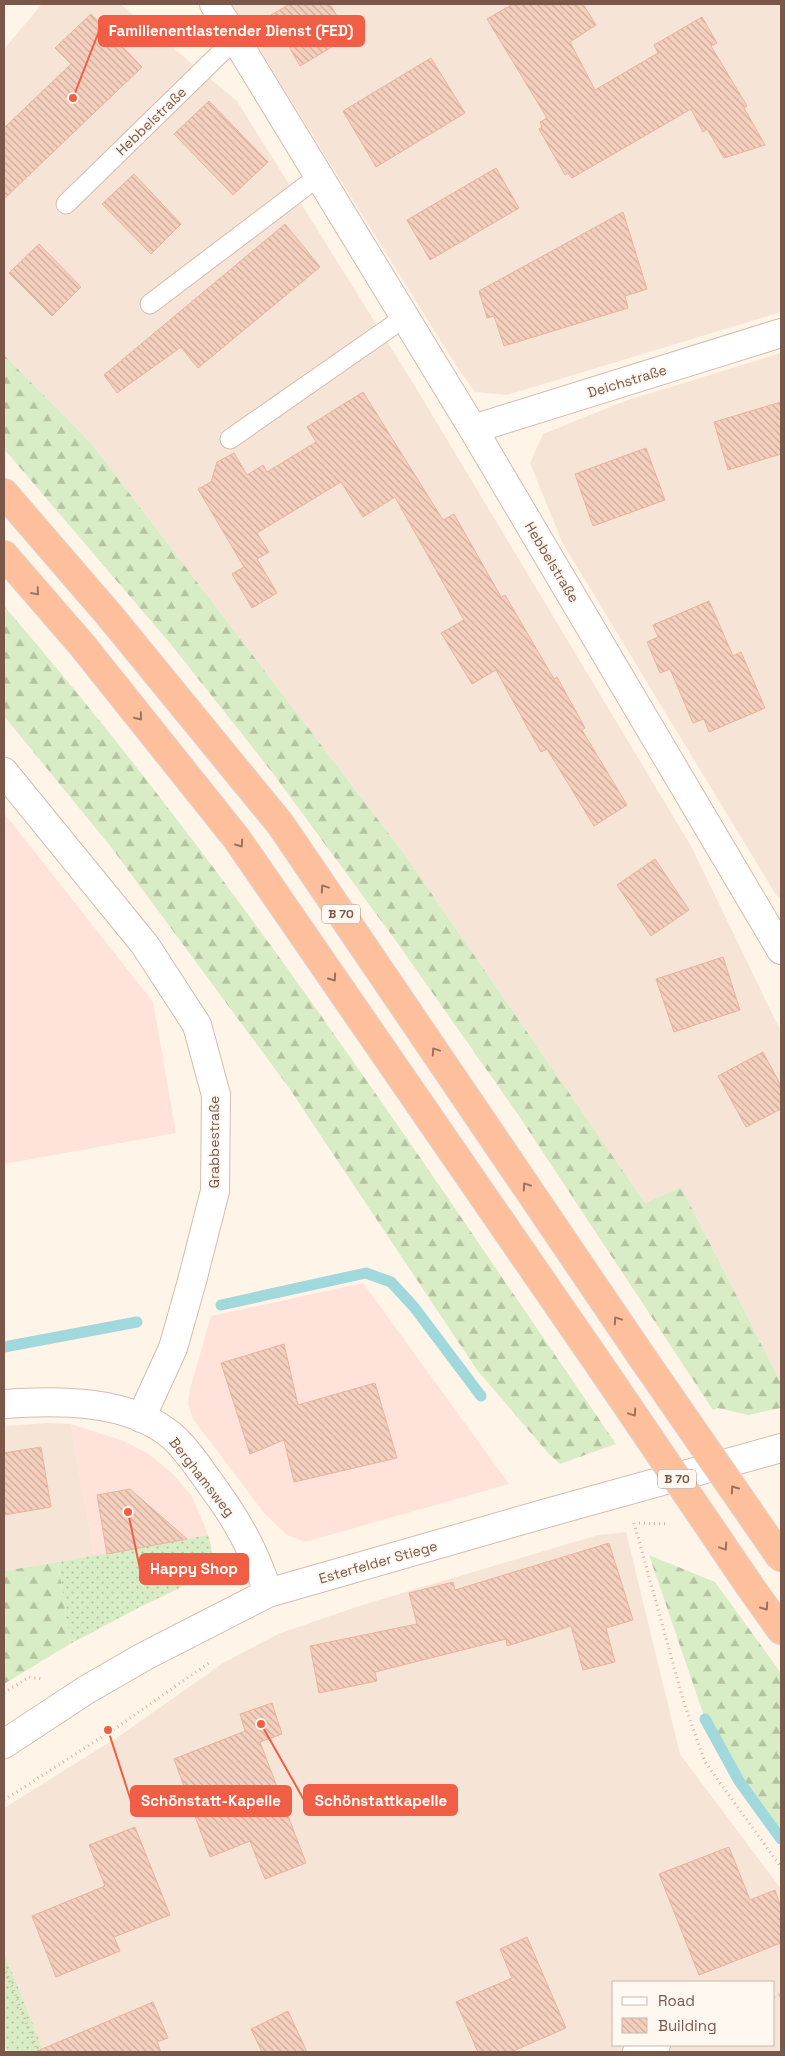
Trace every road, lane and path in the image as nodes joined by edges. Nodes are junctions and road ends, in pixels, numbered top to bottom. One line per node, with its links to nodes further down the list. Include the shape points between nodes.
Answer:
1 (214, 4): 2 (street, Hebbelstraße)
2 (235, 39): 3 (street, Hebbelstraße); 4 (lane, Hebbelstraße)
3 (319, 176): 5 (lane); 6 (street, Hebbelstraße)
4 (66, 204)
5 (150, 304)
6 (405, 317): 8 (street, Hebbelstraße); 9 (lane)
7 (781, 333): 8 (street, Deichstraße)
8 (473, 429): 13 (street, Hebbelstraße)
9 (230, 439)
10 (4, 493): 21 (highway, B 70, one-way to 10, bridge, via 281,825 110,616)
11 (4, 555): 23 (highway, B 70, one-way to 23, bridge, via 82,645 237,839)
12 (4, 772): 15 (street, Grabbestraße, via 145,945 197,1025 216,1095 214,1191 172,1348)
13 (781, 946)
14 (4, 1404): 15 (street, Berghamsweg, via 47,1401 106,1407)
15 (142, 1418): 22 (street, Berghamsweg, via 172,1436 220,1497 236,1520)
16 (781, 1448): 17 (street, Esterfelder Stiege)
17 (625, 1491): 18 (path); 22 (street, Esterfelder Stiege)
18 (634, 1523): 19 (path); 20 (path); 29 (path, via 684,1703 706,1762)
19 (624, 1524)
20 (675, 1524)
21 (781, 1558)
22 (268, 1594): 27 (street, Esterfelder Stiege, via 86,1690)
23 (781, 1630)
24 (211, 1661): 28 (path, via 116,1728)
25 (29, 1677): 26 (path)
26 (4, 1693)
27 (4, 1744)
28 (4, 1800)
29 (781, 1867)
30 (4, 1966): 32 (path)
31 (653, 2046): 33 (street)
32 (38, 2052)
33 (637, 2052)

